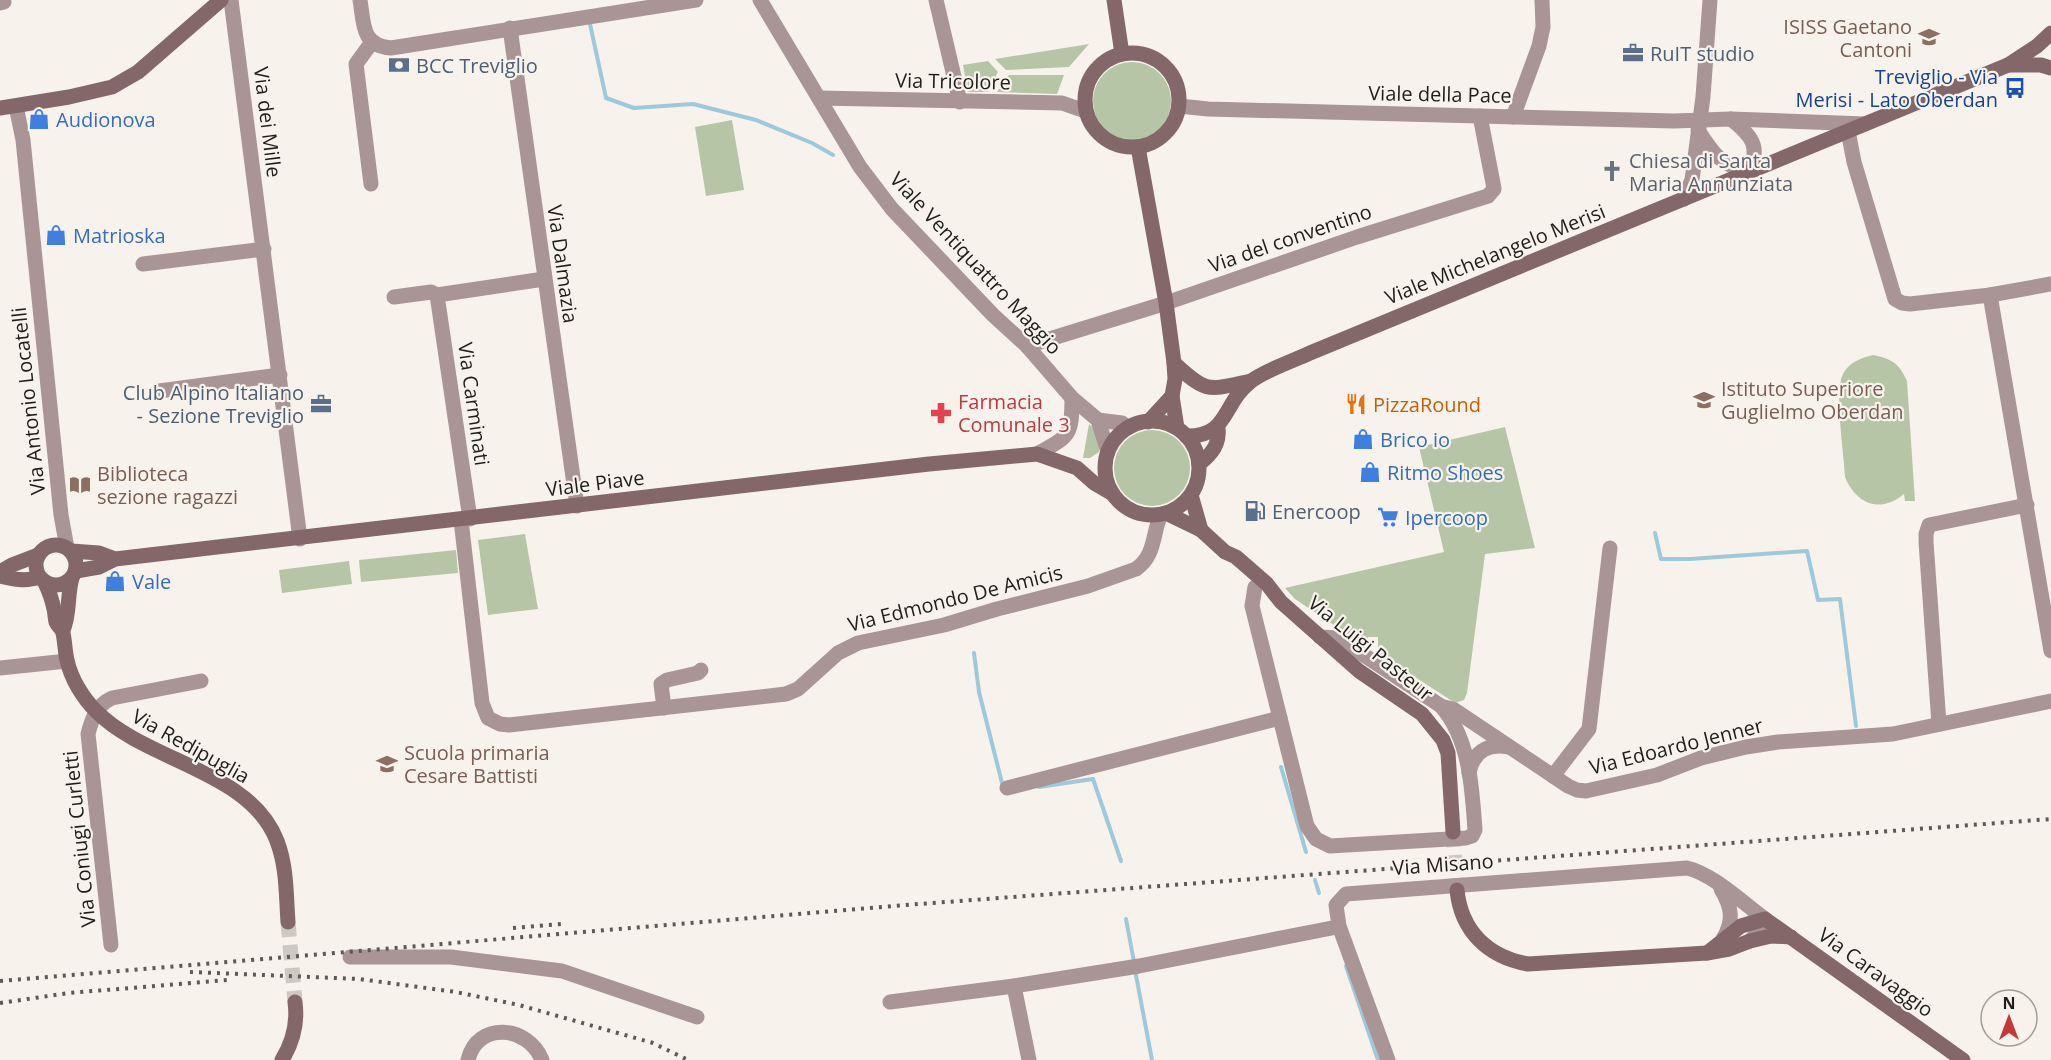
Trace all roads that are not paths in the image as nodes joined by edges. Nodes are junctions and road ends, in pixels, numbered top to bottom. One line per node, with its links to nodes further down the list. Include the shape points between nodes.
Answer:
1 (221, 0): 18 (street, via 138,72 112,87)
2 (231, 0): 32 (street, Via dei Mille)
3 (360, 0): 12 (street, via 366,35)
4 (696, 0): 10 (street)
5 (760, 0): 16 (street, Viale Ventiquattro Maggio)
6 (936, 0): 17 (street)
7 (1114, 0): 13 (street)
8 (1542, 0): 23 (street, via 1539,46)
9 (1710, 0): 26 (street)
10 (510, 28): 12 (street, via 391,48); 34 (street, Via Dalmazia)
11 (2051, 33): 14 (street, Viale Michelangelo Merisi)
12 (372, 42): 30 (street, via 356,64)
13 (1122, 54): 19 (street, via 1144,55 1163,65 1176,82); 21 (street, via 1107,60 1092,75 1084,95)
14 (2008, 65): 15 (street, Viale Michelangelo Merisi); 25 (street, Viale Michelangelo Merisi)
15 (2051, 68)
16 (819, 98): 17 (street, Via Tricolore); 40 (street, Viale Ventiquattro Maggio, via 860,167 892,209)
17 (960, 102): 21 (street, Via Tricolore, via 1062,103)
18 (16, 106): 20 (street); 65 (street, Via Antonio Locatelli, via 23,140 61,515)
19 (1179, 106): 22 (street, Viale della Pace); 28 (street, via 1166,133)
20 (0, 108)
21 (1085, 111): 28 (street, via 1090,124 1103,138 1120,146)
22 (1480, 116): 23 (street, Viale della Pace); 39 (street, Via del conventino, via 1492,194)
23 (1513, 117): 26 (street, Viale della Pace)
24 (1731, 119): 25 (street, Viale della Pace); 26 (street, Viale della Pace); 29 (street, via 1752,141 1755,160)
25 (1865, 123): 27 (street, Viale Michelangelo Merisi)
26 (1699, 125): 29 (street, via 1717,158); 31 (street, via 1692,180)
27 (1848, 131): 29 (street, Viale Michelangelo Merisi); 37 (street, via 1895,299 1910,304)
28 (1138, 147): 39 (street)
29 (1748, 172): 31 (street, Viale Michelangelo Merisi)
30 (371, 184)
31 (1684, 199): 43 (street, Viale Michelangelo Merisi)
32 (264, 249): 33 (street); 42 (street, Via dei Mille)
33 (143, 264)
34 (544, 279): 36 (street); 59 (street, Via Dalmazia)
35 (2051, 284): 37 (street)
36 (437, 295): 38 (street, via 431,292); 61 (street, Via Carminati)
37 (1990, 295): 58 (street)
38 (394, 297)
39 (1166, 303): 40 (street, Via del conventino); 41 (street)
40 (1027, 346): 46 (street, Viale Ventiquattro Maggio)
41 (1174, 363): 43 (street, via 1202,387 1212,389); 45 (street)
42 (280, 375): 44 (street); 63 (street, Via dei Mille)
43 (1251, 380): 49 (street, Viale Michelangelo Merisi)
44 (159, 390)
45 (1172, 396): 48 (street); 51 (street)
46 (1072, 398): 47 (street, Viale Ventiquattro Maggio); 52 (street, via 1072,423 1067,433)
47 (1098, 420): 50 (street, Viale Ventiquattro Maggio, via 1122,423); 53 (street)
48 (1148, 422): 50 (street); 51 (street, via 1168,424)
49 (1218, 427): 51 (street, via 1205,435); 54 (street, Viale Michelangelo Merisi, via 1219,438 1210,456)
50 (1128, 428): 53 (street, via 1113,442)
51 (1181, 432): 54 (street, via 1192,444)
52 (1037, 454): 55 (street, Viale Piave); 59 (street, Viale Piave)
53 (1106, 457): 55 (street, Viale Piave); 56 (street, via 1108,484)
54 (1199, 464): 57 (street)
55 (1077, 468): 56 (street, Viale Piave)
56 (1113, 494): 60 (street, via 1129,509)
57 (1191, 495): 60 (street); 62 (street)
58 (2027, 505): 76 (street); 86 (street, via 1929,525 1926,542)
59 (577, 506): 61 (street, Viale Piave)
60 (1164, 514): 62 (street, Via Luigi Pasteur); 83 (street, Via Edmondo De Amicis, via 1157,524 1153,548 1143,564 1115,577 944,625 858,642 786,694)
61 (466, 520): 63 (street, Viale Piave); 83 (street, Via Edmondo De Amicis, via 482,704 488,718 509,725)
62 (1201, 530): 66 (street, Via Luigi Pasteur)
63 (300, 539): 68 (street, Viale Piave)
64 (1610, 548): 89 (street, via 1589,729)
65 (69, 550): 67 (street, Viale Piave, via 52,545); 68 (street, Viale Piave); 70 (street, via 76,564)
66 (1225, 552): 72 (street, Via Luigi Pasteur, via 1228,562); 73 (street, Via Luigi Pasteur, via 1267,584)
67 (38, 555): 69 (street, Viale Piave); 71 (street, via 35,566)
68 (115, 559): 70 (street, Viale Piave)
69 (0, 574): 71 (street, Viale Piave)
70 (74, 574): 71 (street, Viale Piave, via 62,585); 74 (street)
71 (42, 580): 74 (street, via 51,597 56,622)
72 (1255, 587): 73 (street, Via Luigi Pasteur, via 1273,602); 85 (street, Via Misano, via 1252,606)
73 (1281, 602): 75 (street, Via Luigi Pasteur)
74 (63, 630): 77 (street)
75 (1320, 637): 82 (street, via 1338,638); 91 (street, Via Luigi Pasteur, via 1377,684 1422,714 1443,740)
76 (2051, 651)
77 (67, 661): 78 (street); 84 (street, via 73,679)
78 (0, 668)
79 (701, 670): 83 (street, via 662,684)
80 (201, 681): 84 (street, via 112,698)
81 (2051, 701): 86 (street, Via Edoardo Jenner)
82 (1441, 706): 87 (street, Via Edoardo Jenner, via 1453,709); 88 (street, Via Misano, via 1458,730)
83 (664, 708)
84 (96, 712): 95 (street, Via Redipuglia, via 130,738 245,798 262,815 280,851); 100 (street, Via Coniugi Curletti, via 88,734)
85 (1280, 718): 90 (street); 91 (street, Via Misano, via 1307,826 1316,839 1330,846)
86 (1938, 724): 89 (street, Via Edoardo Jenner, via 1893,734 1746,747 1701,758 1657,775 1586,791)
87 (1508, 747): 88 (street, via 1482,751); 89 (street, Via Edoardo Jenner)
88 (1469, 773): 91 (street, Via Misano, via 1475,830 1472,836)
89 (1553, 776)
90 (1007, 788)
91 (1460, 835)
92 (1718, 884): 93 (street, Via Misano, via 1699,870 1687,868); 94 (street, Via Misano); 98 (street, via 1731,909)
93 (1462, 887): 101 (street, via 1464,920 1478,940 1517,962); 111 (street, Via Misano, via 1351,892 1336,905 1339,926)
94 (1765, 919): 97 (street, Via Caravaggio); 98 (street, via 1741,926); 99 (street)
95 (288, 922)
96 (1332, 928): 103 (street, via 1135,967)
97 (1791, 937): 99 (street); 112 (street, Via Caravaggio)
98 (1723, 939): 101 (street)
99 (1750, 941): 101 (street, via 1729,950)
100 (111, 945)
101 (1707, 953)
102 (350, 957): 106 (street, via 451,957 562,971)
103 (1014, 986): 105 (street); 110 (street)
104 (296, 1002): 107 (street, via 295,1028)
105 (890, 1002)
106 (697, 1017)
107 (282, 1060)
108 (468, 1060): 109 (street, via 485,1037 508,1032 530,1041)
109 (542, 1060)
110 (1029, 1060)
111 (1388, 1060)
112 (1963, 1060)

